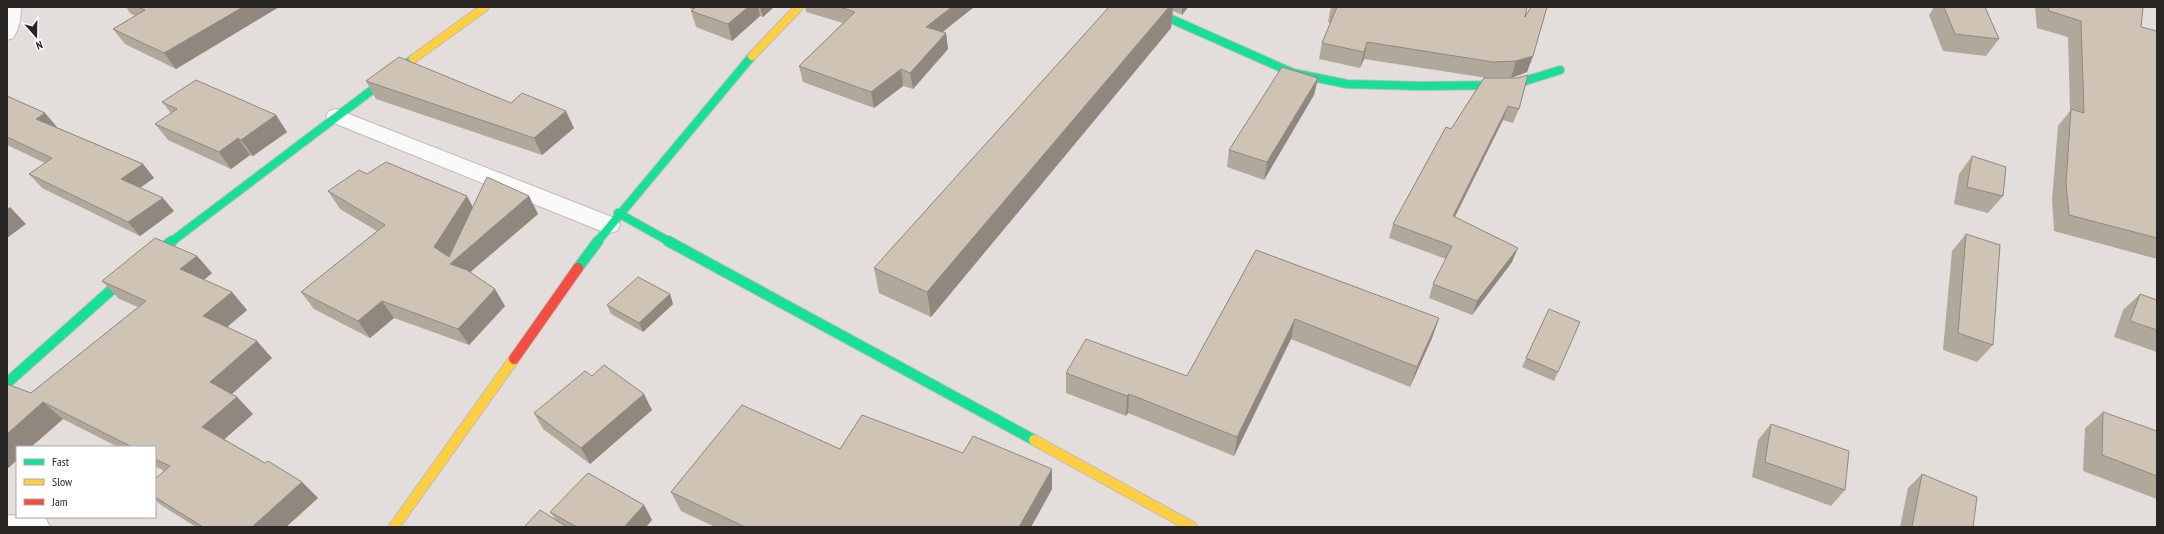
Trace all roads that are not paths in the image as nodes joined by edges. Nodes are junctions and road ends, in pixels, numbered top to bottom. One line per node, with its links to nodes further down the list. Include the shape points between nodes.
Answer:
1 (12, 7): 5 (street)
2 (485, 7): 7 (street)
3 (799, 7): 8 (street, via 758,50)
4 (1144, 7): 6 (street, via 1293,72 1347,84 1512,85)
5 (7, 34)
6 (1560, 70)
7 (336, 116): 8 (street); 9 (street, via 137,267)
8 (613, 219): 12 (street); 13 (street)
9 (7, 383)
10 (7, 526): 11 (street)
11 (36, 527)
12 (394, 527)
13 (1192, 527)

